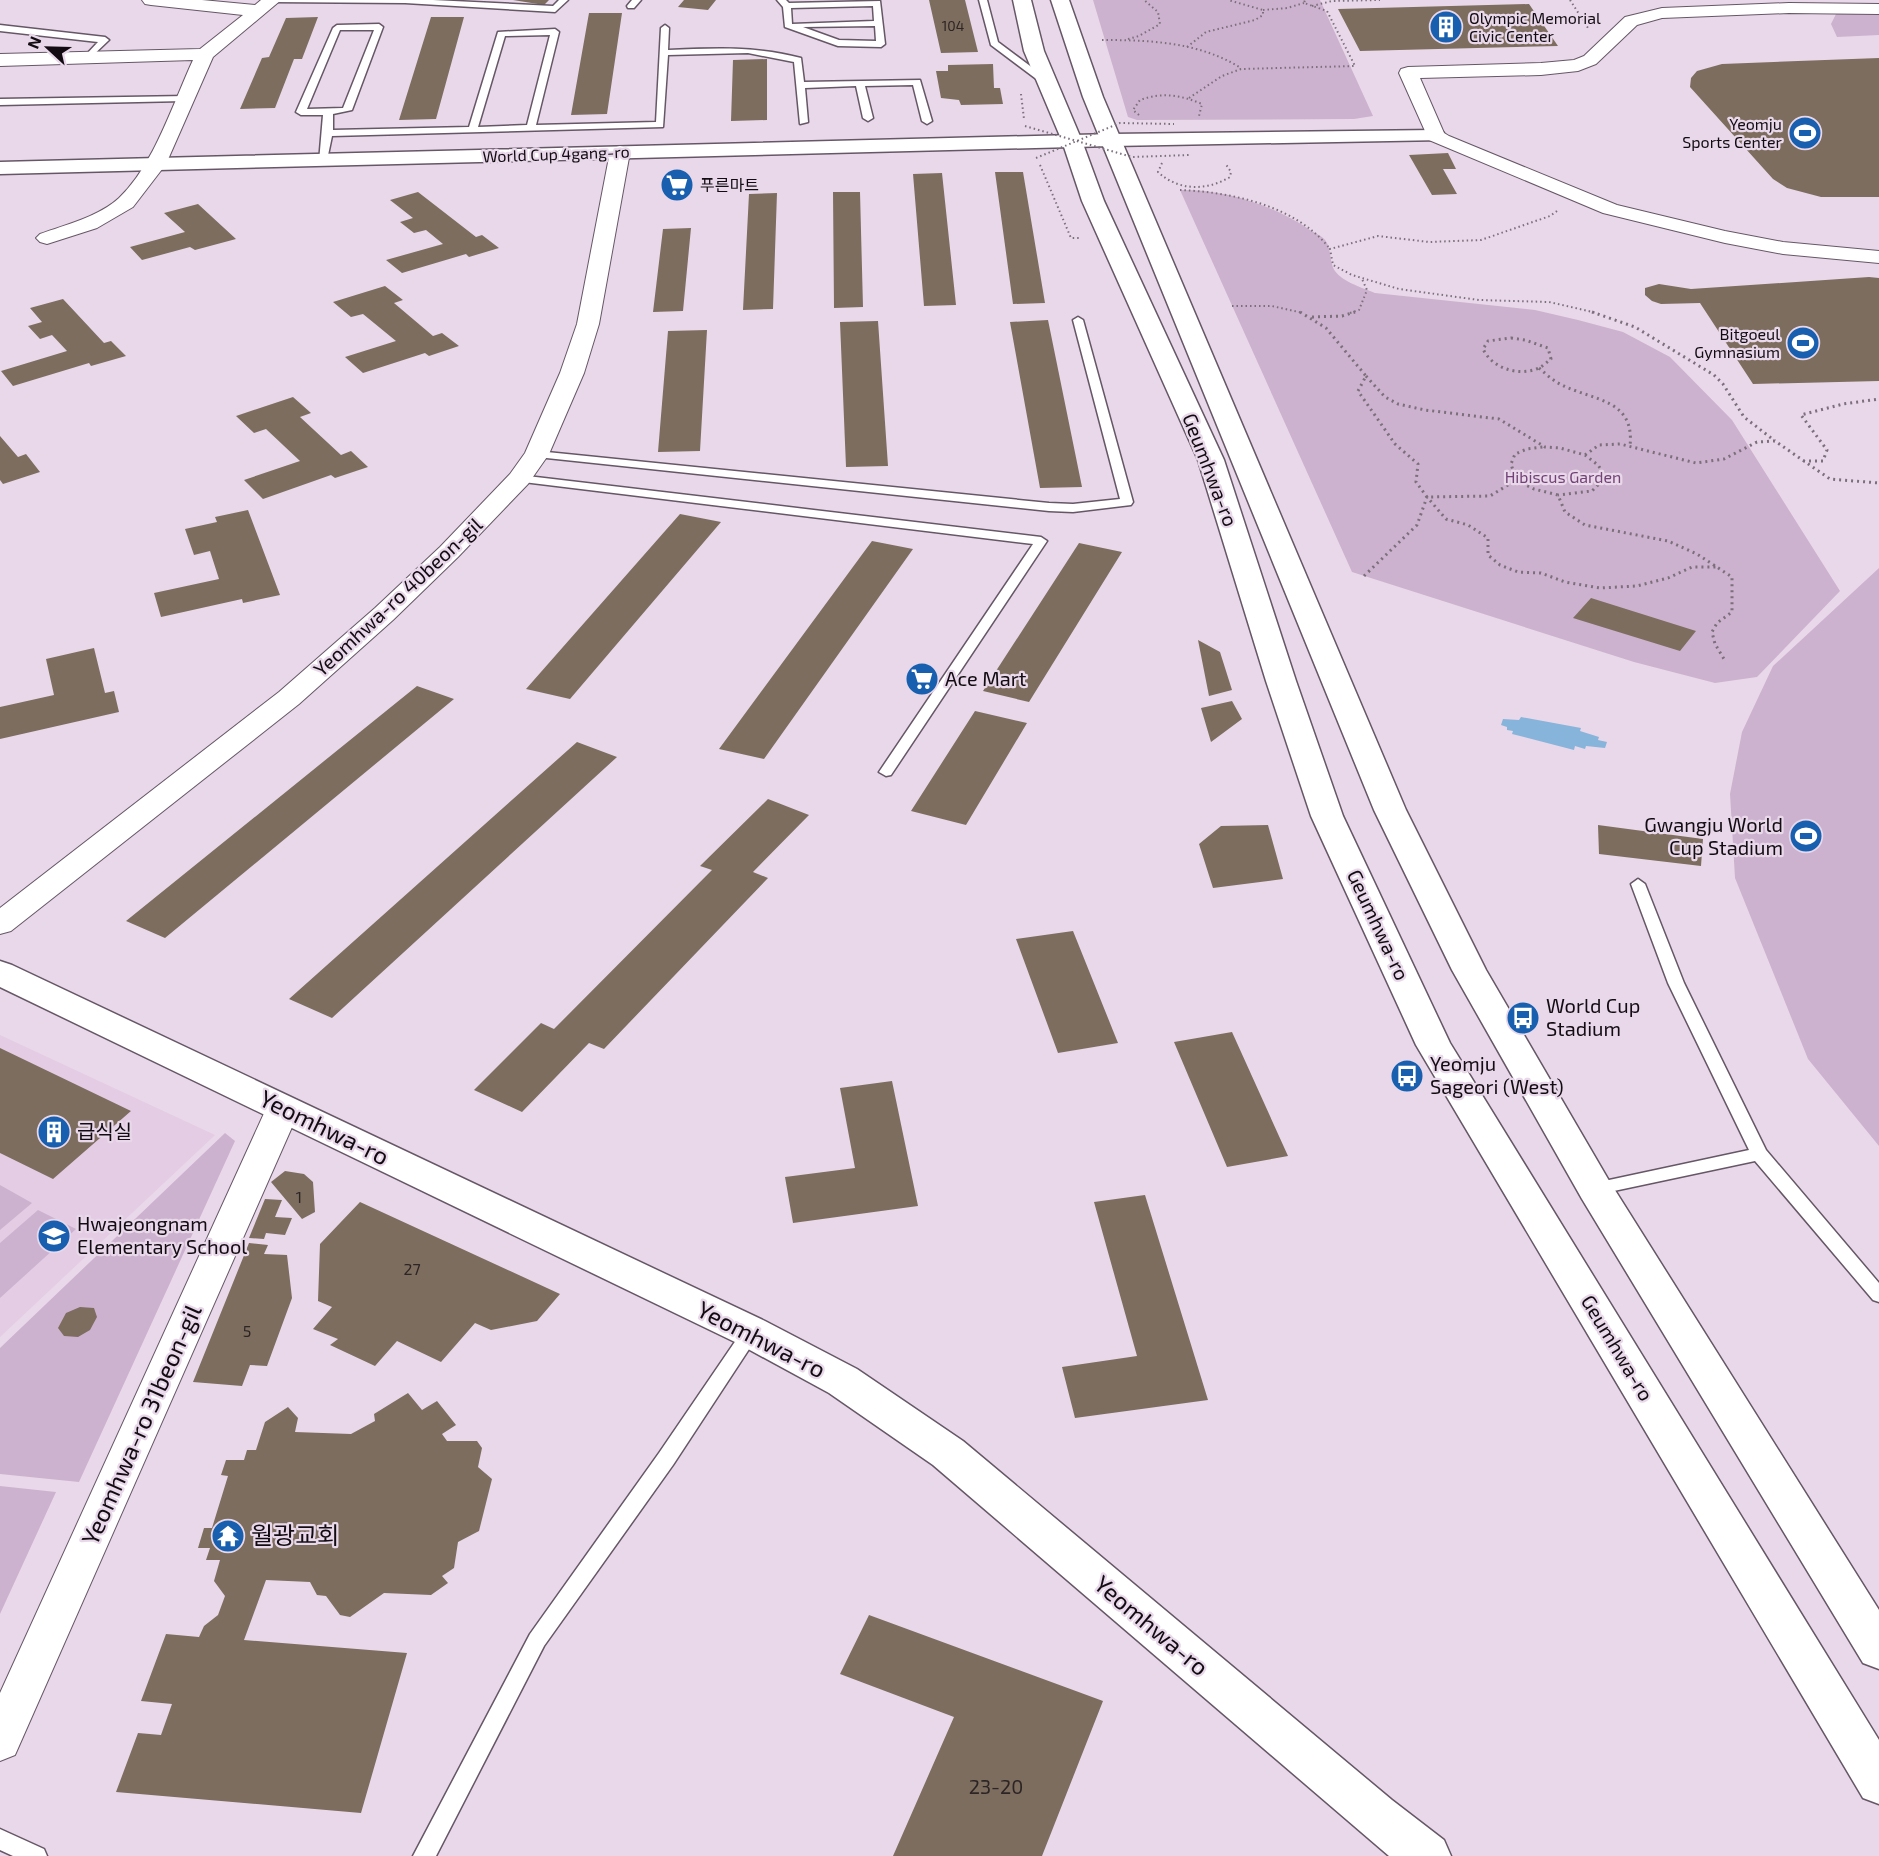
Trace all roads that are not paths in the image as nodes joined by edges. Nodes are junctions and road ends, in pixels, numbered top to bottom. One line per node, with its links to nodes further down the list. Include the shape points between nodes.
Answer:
1 (151, 0): 10 (street)
2 (564, 0): 8 (lane, via 555,9)
3 (983, 0): 21 (lane, via 994,43)
4 (1022, 0): 21 (main road, Geumhwa-ro)
5 (1060, 0): 34 (main road, Geumhwa-ro)
6 (319, 1): 7 (lane); 10 (lane)
7 (406, 1): 8 (lane)
8 (461, 2)
9 (784, 3): 13 (lane, via 877,3); 14 (lane)
10 (267, 4): 18 (street)
11 (1760, 4): 12 (street); 33 (street, via 1636,19 1590,60 1578,65 1408,73)
12 (1879, 9)
13 (879, 23): 14 (lane); 14 (lane, via 881,44 838,43)
14 (788, 25)
15 (0, 28): 19 (lane, via 105,40)
16 (665, 28): 17 (lane)
17 (664, 53): 23 (lane, via 750,49 773,52 798,60); 30 (lane, via 660,125)
18 (205, 54): 19 (street); 24 (street)
19 (87, 58): 20 (street)
20 (0, 60)
21 (1046, 82): 35 (main road, Geumhwa-ro)
22 (860, 83): 23 (lane); 27 (lane); 28 (lane, via 917,82)
23 (800, 85): 29 (lane)
24 (184, 98): 25 (lane); 38 (street)
25 (0, 102)
26 (328, 112): 26 (lane, via 301,112 337,28 379,27 347,110); 32 (lane)
27 (868, 118)
28 (927, 121)
29 (803, 122)
30 (531, 128): 31 (lane); 31 (lane, via 555,32 501,34)
31 (472, 129): 32 (lane)
32 (328, 133): 37 (lane)
33 (1436, 136): 34 (main road, World Cup 4gang-ro, via 1167,131); 41 (street, via 1610,209 1783,248)
34 (1112, 140): 35 (main road, World Cup 4gang-ro); 51 (main road, Geumhwa-ro, via 1390,810 1469,970)
35 (1074, 141): 36 (main road, World Cup 4gang-ro); 56 (main road, Geumhwa-ro, via 1093,201 1211,460 1328,816 1433,1045)
36 (620, 152): 37 (main road, World Cup 4gang-ro); 43 (street, Yeomhwa-ro 40beon-gil, via 588,324 572,373)
37 (322, 160): 38 (main road, World Cup 4gang-ro)
38 (156, 164): 39 (main road, World Cup 4gang-ro); 40 (street, via 137,190 116,209 90,224)
39 (0, 168)
40 (47, 238)
41 (1879, 257)
42 (1078, 320): 43 (lane, via 1127,502 1049,507)
43 (537, 454): 44 (street, Yeomhwa-ro 40beon-gil)
44 (519, 479): 45 (lane, via 1041,540); 47 (street, Yeomhwa-ro 40beon-gil, via 449,552 327,665)
45 (886, 772)
46 (1638, 884): 50 (lane, via 1676,983)
47 (0, 924)
48 (0, 973): 49 (main road, Yeomhwa-ro)
49 (283, 1109): 53 (main road, Yeomhwa-ro); 55 (street, Yeomhwa-ro 31beon-gil)
50 (1759, 1154): 51 (lane); 52 (lane)
51 (1595, 1189): 54 (main road, Geumhwa-ro)
52 (1879, 1295)
53 (751, 1332): 59 (lane, via 537,1640); 60 (main road, Yeomhwa-ro, via 843,1381 948,1453)
54 (1879, 1649)
55 (0, 1742)
56 (1879, 1782)
57 (0, 1839): 58 (lane)
58 (36, 1856)
59 (424, 1856)
60 (1427, 1856)

